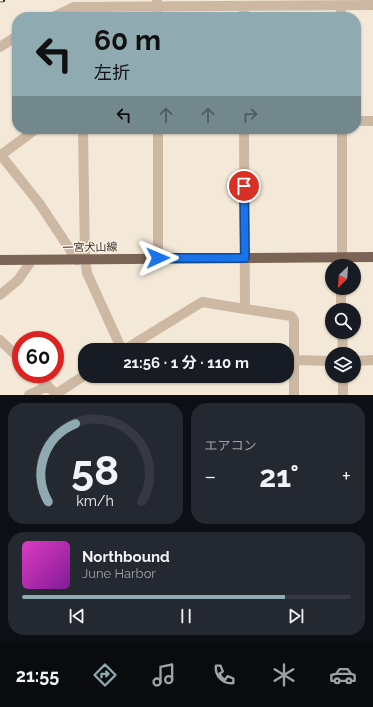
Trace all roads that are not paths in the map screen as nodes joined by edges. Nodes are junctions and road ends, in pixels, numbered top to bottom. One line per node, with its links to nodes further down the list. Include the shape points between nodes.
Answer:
1 (156, 3): 4 (street); 6 (street)
2 (341, 5): 3 (street); 4 (street); 8 (street)
3 (373, 5)
4 (244, 6): 7 (street)
5 (64, 12): 6 (street, via 74,7)
6 (82, 12)
7 (244, 12)
8 (341, 12)
9 (12, 39): 10 (street)
10 (0, 47)
11 (361, 121): 12 (street)
12 (373, 121)
13 (29, 134): 18 (street)
14 (83, 134): 26 (street)
15 (158, 134): 20 (street)
16 (244, 134): 21 (street)
17 (342, 134): 22 (street)
18 (1, 155): 26 (street)
19 (373, 257): 23 (main road, 一宮犬山線)
20 (158, 258): 21 (main road, 一宮犬山線); 26 (main road, 一宮犬山線)
21 (245, 258): 27 (main road, 一宮犬山線); 29 (street)
22 (342, 259)
23 (358, 259)
24 (0, 260): 25 (main road, 一宮犬山線)
25 (32, 260): 26 (main road, 一宮犬山線); 28 (street, via 18,280)
26 (81, 260): 31 (street)
27 (325, 260)
28 (0, 295)
29 (245, 309): 32 (street, via 202,302); 33 (street, via 291,316 294,320)
30 (0, 340): 34 (street)
31 (120, 343)
32 (135, 343)
33 (294, 343)
34 (12, 351)
35 (294, 360): 37 (street)
36 (373, 360): 38 (street)
37 (325, 361)
38 (361, 361)
39 (78, 380): 45 (street)
40 (45, 383): 43 (street)
41 (294, 383): 46 (street)
42 (343, 383): 47 (street)
43 (48, 386): 44 (street); 45 (street)
44 (29, 395)
45 (56, 395)
46 (294, 395)
47 (343, 395)

